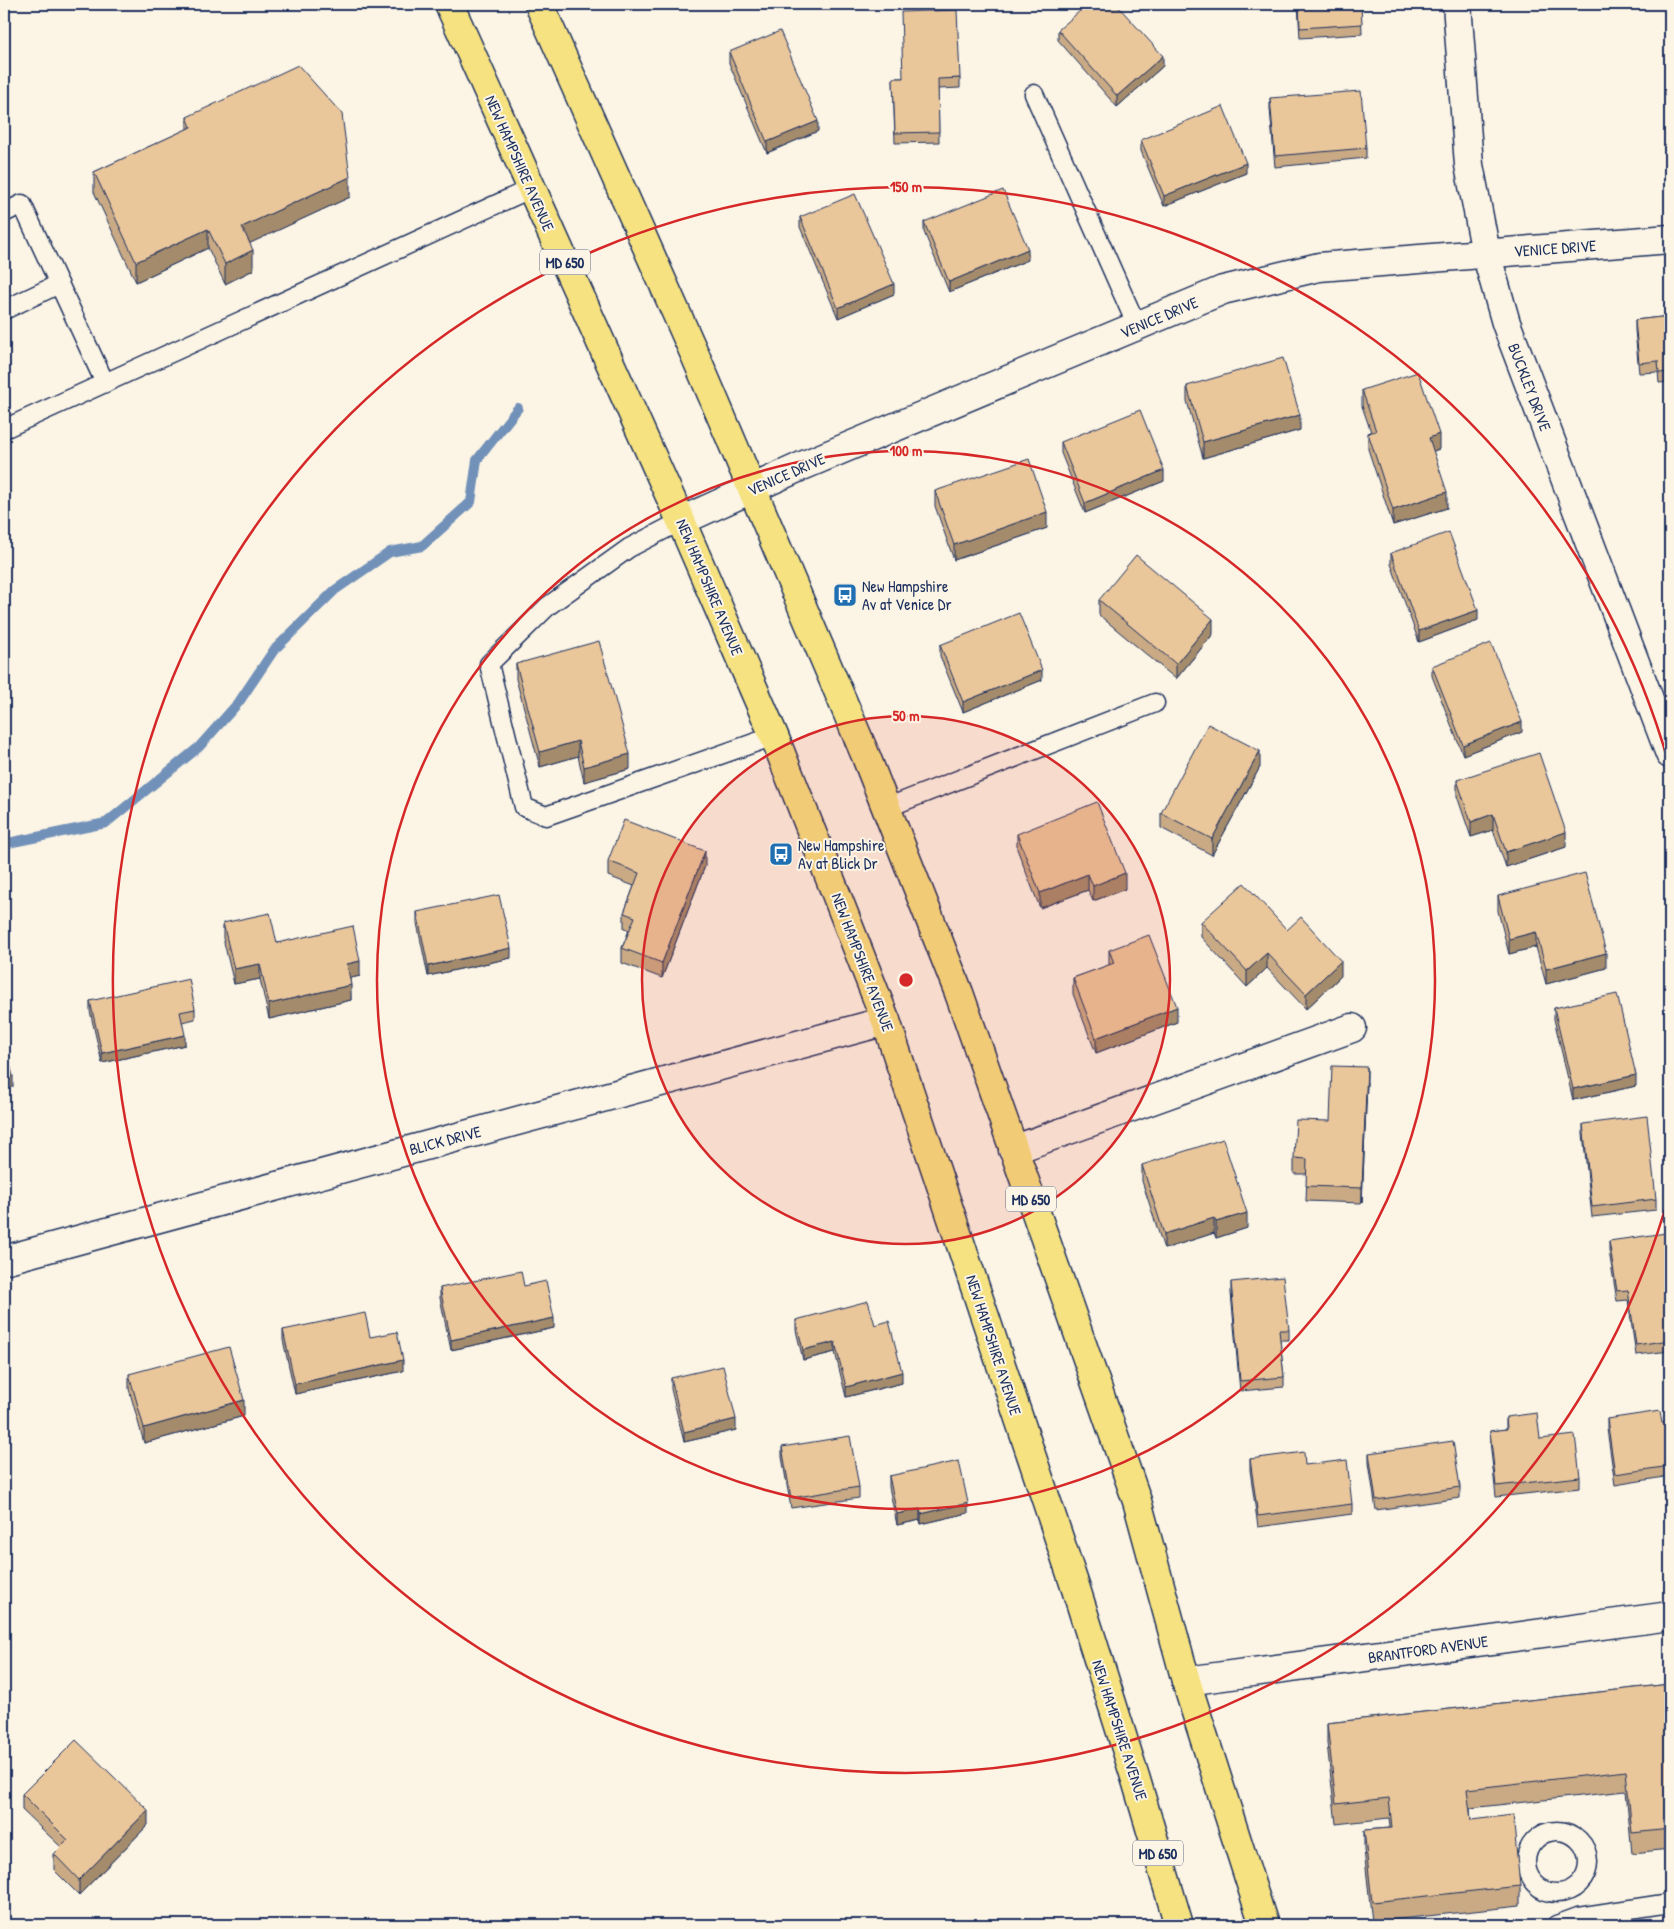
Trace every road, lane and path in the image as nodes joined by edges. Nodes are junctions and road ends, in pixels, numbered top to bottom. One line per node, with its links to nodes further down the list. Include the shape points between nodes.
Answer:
1 (449, 4): 5 (main road, NEW HAMPSHIRE AVENUE / MD 650)
2 (539, 4): 14 (main road, MD 650)
3 (1457, 4): 8 (street, BUCKLEY DRIVE, via 1469,165)
4 (1034, 94): 11 (lane)
5 (532, 188): 12 (lane); 15 (main road, NEW HAMPSHIRE AVENUE / MD 650)
6 (4, 213): 9 (lane, via 22,204)
7 (1670, 239): 8 (street, VENICE DRIVE)
8 (1486, 253): 11 (street, VENICE DRIVE, via 1319,267 1223,290); 18 (street, BUCKLEY DRIVE, via 1506,323)
9 (59, 284): 10 (lane); 12 (lane)
10 (4, 310)
11 (1137, 326): 14 (street, VENICE DRIVE)
12 (105, 383): 13 (lane)
13 (4, 429)
14 (752, 490): 15 (street, VENICE DRIVE); 19 (main road, MD 650)
15 (681, 521): 17 (main road, NEW HAMPSHIRE AVENUE / MD 650); 17 (lane, via 629,548 548,606 489,664 524,807 546,816)
16 (1155, 703): 19 (lane)
17 (774, 736): 20 (main road, NEW HAMPSHIRE AVENUE / MD 650)
18 (1670, 754)
19 (886, 808): 22 (main road, MD 650, via 959,994)
20 (886, 1021): 23 (street, BLICK DRIVE); 29 (main road, NEW HAMPSHIRE AVENUE / MD 650, via 1076,1589)
21 (1352, 1028): 22 (street)
22 (1013, 1150): 25 (main road, MD 650, via 1137,1501)
23 (4, 1260)
24 (1670, 1616): 25 (street, BRANTFORD AVENUE)
25 (1186, 1681): 30 (main road, MD 650)
26 (1564, 1892): 28 (lane)
27 (1670, 1903): 28 (lane)
28 (1562, 1923)
29 (1179, 1925)
30 (1264, 1925)

